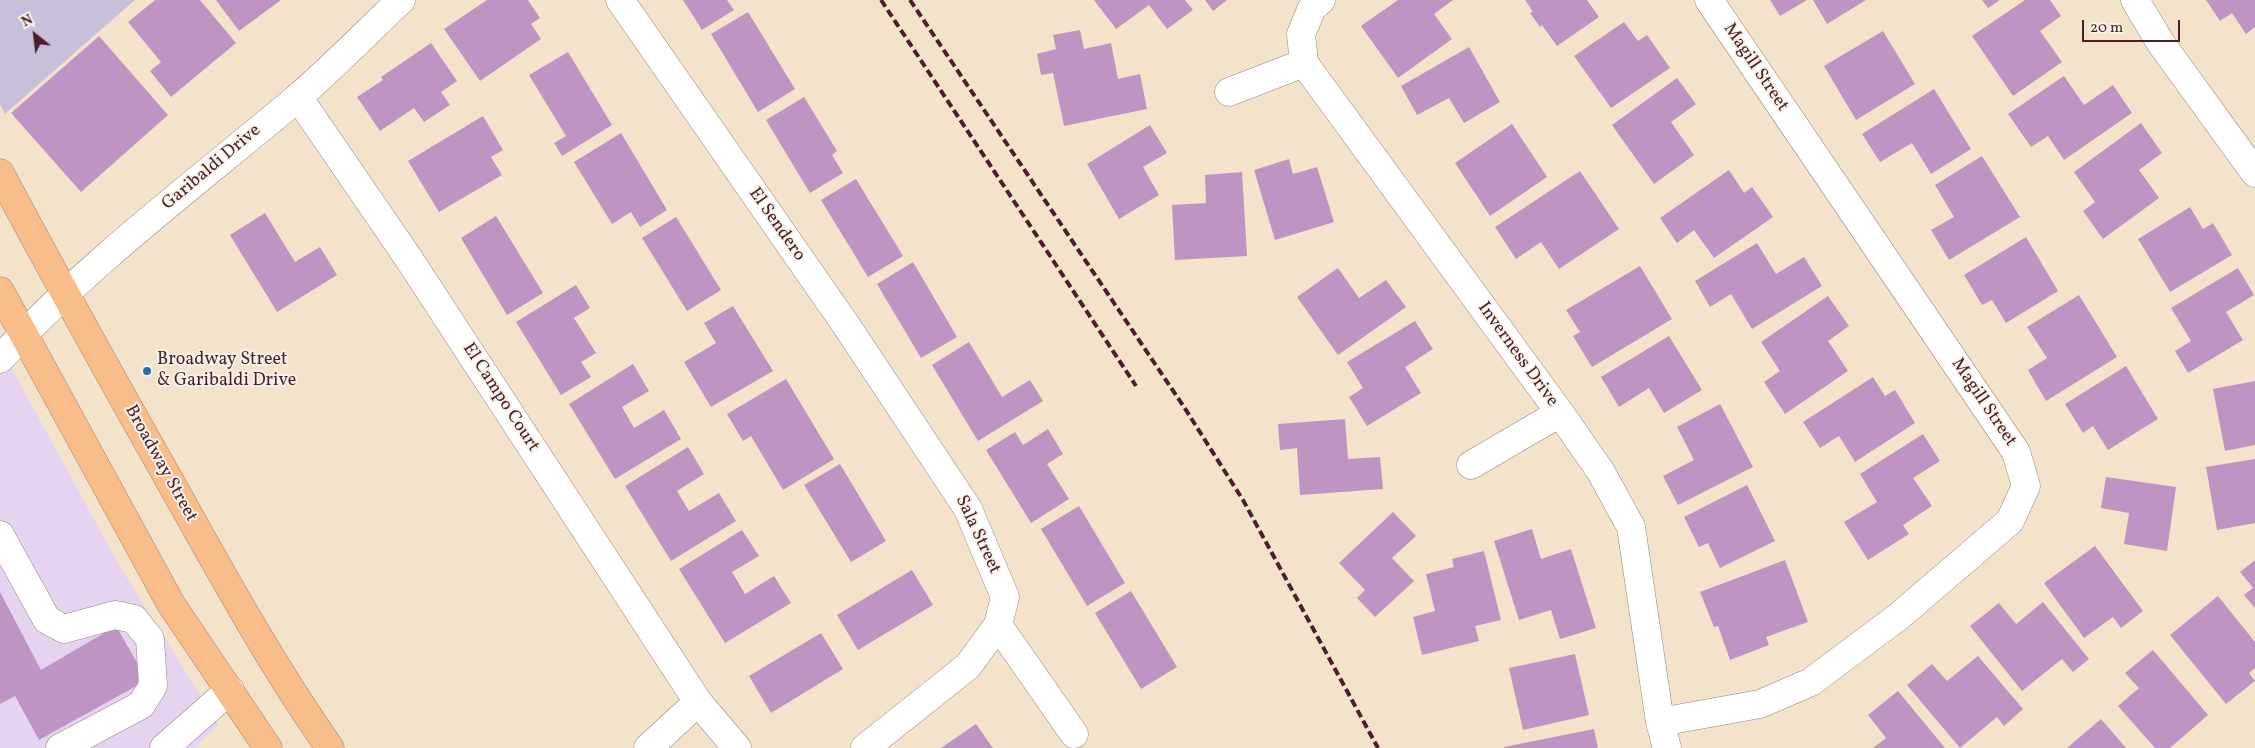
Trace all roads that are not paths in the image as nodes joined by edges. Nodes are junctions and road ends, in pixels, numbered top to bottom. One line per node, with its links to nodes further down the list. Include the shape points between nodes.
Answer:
1 (401, 0): 8 (street, Garibaldi Drive)
2 (620, 0): 16 (street, El Sendero)
3 (1321, 0): 6 (street, via 1312,8 1301,34)
4 (1709, 0): 22 (street, Magill Street, via 2016,452 2026,486 2010,521 1898,617 1811,682 1760,704)
5 (2135, 0): 10 (street, via 2160,42)
6 (1304, 63): 7 (street); 15 (street, Inverness Drive)
7 (1229, 92)
8 (298, 97): 12 (street, Garibaldi Drive); 21 (street, El Campo Court, via 410,259)
9 (0, 173): 12 (main road, Broadway Street)
10 (2255, 173)
11 (0, 292): 13 (main road)
12 (64, 294): 13 (street, Garibaldi Drive); 27 (main road, Broadway Street, via 219,568)
13 (23, 335): 14 (street, Garibaldi Drive); 20 (main road, via 171,604)
14 (0, 359)
15 (1560, 413): 17 (street); 22 (street, Inverness Drive, via 1601,472 1631,527)
16 (930, 451): 19 (street, Sala Street, via 968,508 1005,598)
17 (1471, 464)
18 (0, 535): 24 (street, via 47,620 64,629 115,615 134,619 150,638 153,686 141,705)
19 (998, 625): 23 (street); 30 (street, Sala Street, via 968,666)
20 (230, 690): 25 (street); 26 (main road)
21 (698, 702): 28 (street); 29 (street)
22 (1660, 722): 31 (street, Inverness Drive)
23 (1074, 734)
24 (60, 748)
25 (164, 748)
26 (268, 748)
27 (330, 748)
28 (648, 748)
29 (737, 748)
30 (865, 748)
31 (1667, 748)

